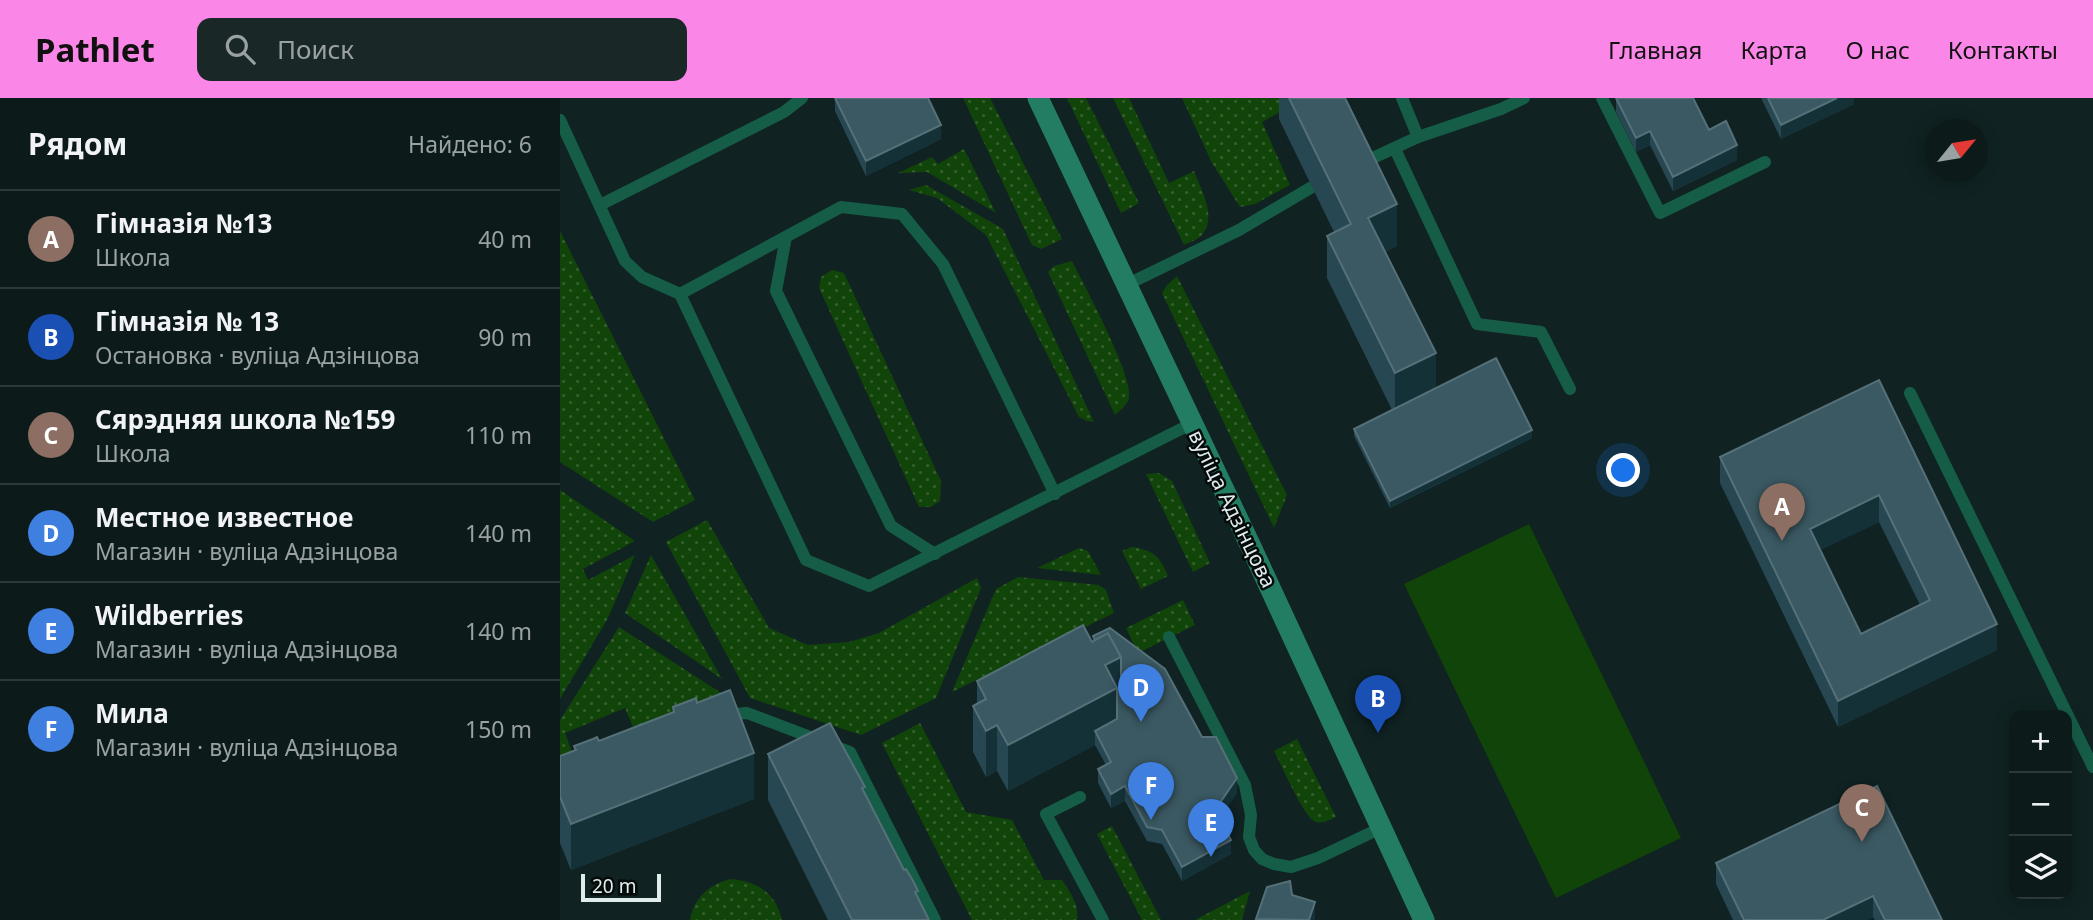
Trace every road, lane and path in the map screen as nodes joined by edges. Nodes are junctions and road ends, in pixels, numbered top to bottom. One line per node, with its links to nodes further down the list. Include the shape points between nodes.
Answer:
1 (802, 98): 12 (lane, via 784,112)
2 (1038, 98): 14 (main road, вуліца Адзінцова)
3 (1402, 98): 7 (lane)
4 (1524, 98): 7 (lane)
5 (1602, 98): 9 (lane, via 1660,213)
6 (560, 120): 12 (lane)
7 (1418, 136): 8 (lane)
8 (1395, 149): 10 (lane); 16 (lane, via 1477,324 1541,332)
9 (1765, 162)
10 (1358, 165)
11 (1312, 187): 14 (lane, via 1239,230)
12 (600, 205): 15 (lane, via 625,261 642,277)
13 (786, 237): 15 (lane); 19 (lane, via 841,207 902,214 943,264); 20 (lane, via 776,291 891,526)
14 (1126, 285): 18 (main road, вуліца Адзінцова)
15 (680, 294): 20 (lane, via 806,560 869,586)
16 (1570, 389)
17 (1910, 393): 23 (lane)
18 (1191, 424): 19 (lane); 25 (main road, вуліца Адзінцова)
19 (1055, 494): 20 (lane)
20 (935, 554)
21 (1169, 637): 25 (lane, via 1245,785 1250,837 1262,859 1291,867)
22 (712, 719): 26 (lane, via 747,713 850,752)
23 (2093, 767)
24 (1080, 797): 27 (lane, via 1046,814)
25 (1381, 828): 28 (main road, вуліца Адзінцова)
26 (935, 920)
27 (1102, 920)
28 (1424, 920)

